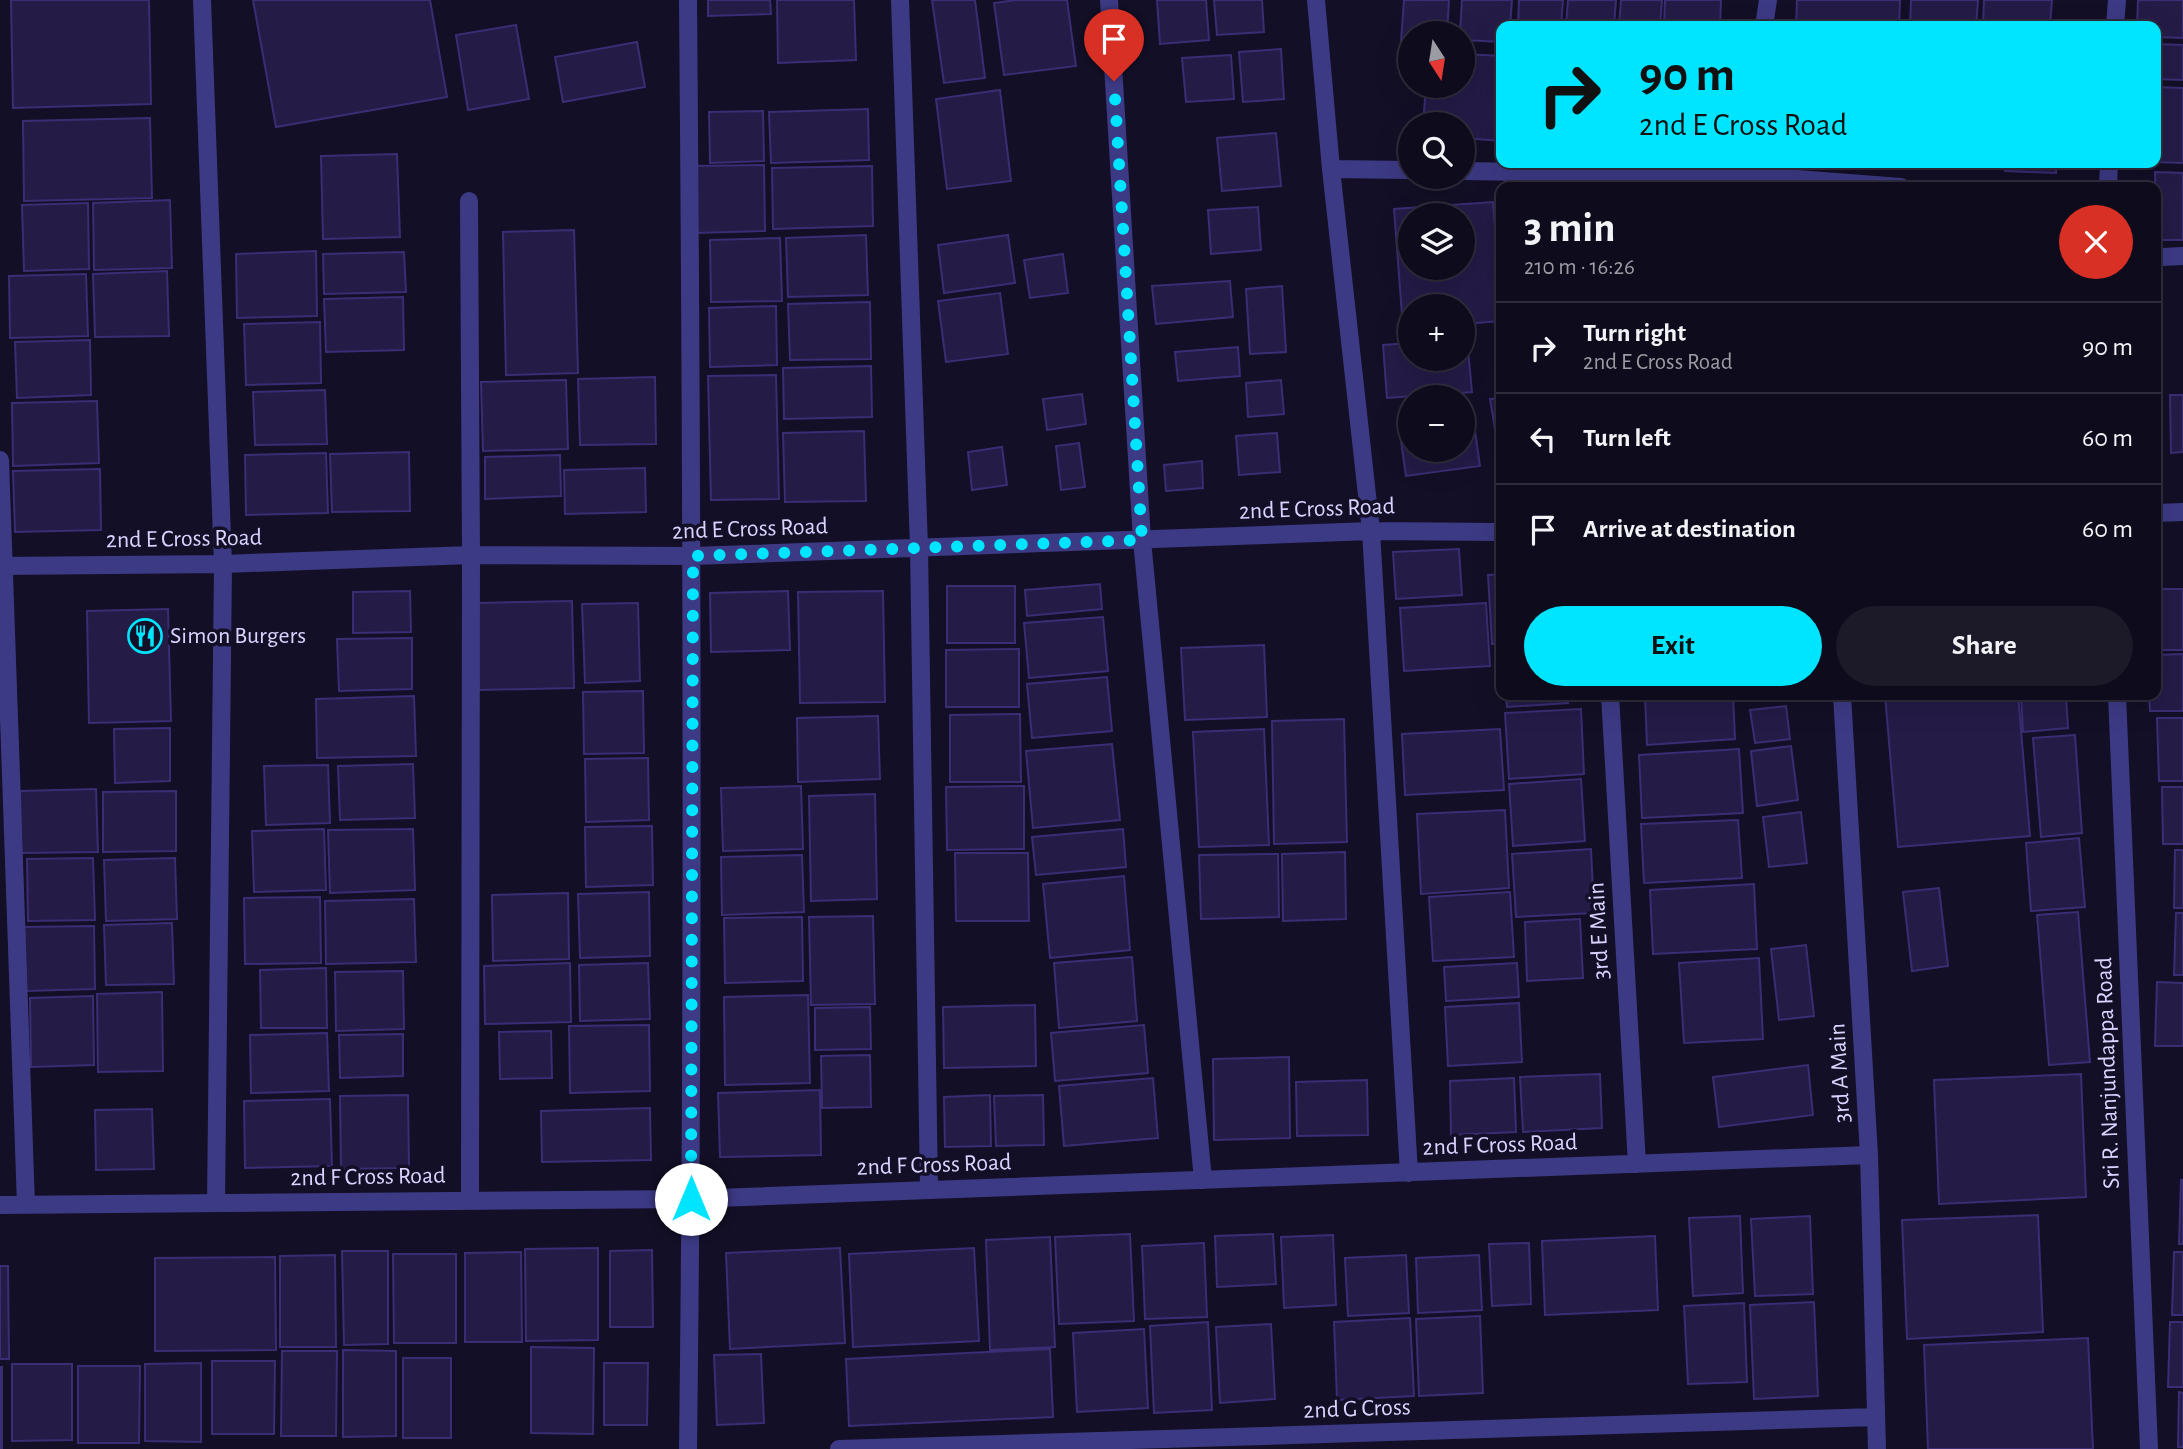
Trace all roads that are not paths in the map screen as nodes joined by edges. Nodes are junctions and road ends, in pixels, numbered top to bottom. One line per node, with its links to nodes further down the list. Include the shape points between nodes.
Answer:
1 (202, 0): 27 (street)
2 (688, 0): 26 (street)
3 (900, 0): 24 (street)
4 (1109, 0): 23 (street)
5 (1316, 0): 10 (street)
6 (1768, 0): 8 (street)
7 (2117, 0): 9 (street)
8 (1765, 21)
9 (2115, 21)
10 (1331, 169): 11 (street); 21 (street)
11 (1398, 170)
12 (1475, 171): 13 (street)
13 (1747, 175): 14 (street)
14 (1837, 182)
15 (469, 201): 25 (street)
16 (2183, 256): 17 (street)
17 (2161, 258)
18 (0, 460): 28 (street)
19 (2183, 512): 20 (street)
20 (2161, 513)
21 (1371, 531): 22 (street, 2nd E Cross Road); 23 (street, 2nd E Cross Road); 34 (street)
22 (1496, 532)
23 (1142, 540): 24 (street, 2nd E Cross Road); 35 (street)
24 (919, 548): 26 (street, 2nd E Cross Road); 36 (street)
25 (471, 555): 26 (street, 2nd E Cross Road); 27 (street, 2nd E Cross Road); 38 (street)
26 (693, 556): 37 (street)
27 (223, 564): 28 (street, 2nd E Cross Road); 39 (street)
28 (1, 566): 41 (street)
29 (1610, 700): 33 (street, 3rd E Main)
30 (1843, 700): 32 (street, 3rd A Main)
31 (2117, 700): 46 (street, Sri R. Nanjundappa Road)
32 (1869, 1155): 33 (street, 2nd F Cross Road); 42 (street, 3rd A Main)
33 (1637, 1164): 34 (street, 2nd F Cross Road)
34 (1409, 1173): 35 (street, 2nd F Cross Road)
35 (1203, 1180): 36 (street, 2nd F Cross Road)
36 (929, 1190): 37 (street, 2nd F Cross Road)
37 (691, 1199): 38 (street, 2nd F Cross Road); 43 (street)
38 (470, 1200): 39 (street, 2nd F Cross Road)
39 (216, 1203): 41 (street, 2nd F Cross Road)
40 (0, 1205): 41 (street, 2nd F Cross Road)
41 (26, 1205)
42 (1876, 1417): 44 (street, 2nd G Cross); 45 (street, 3rd A Main)
43 (688, 1449)
44 (839, 1449)
45 (1877, 1449)
46 (2149, 1449)

